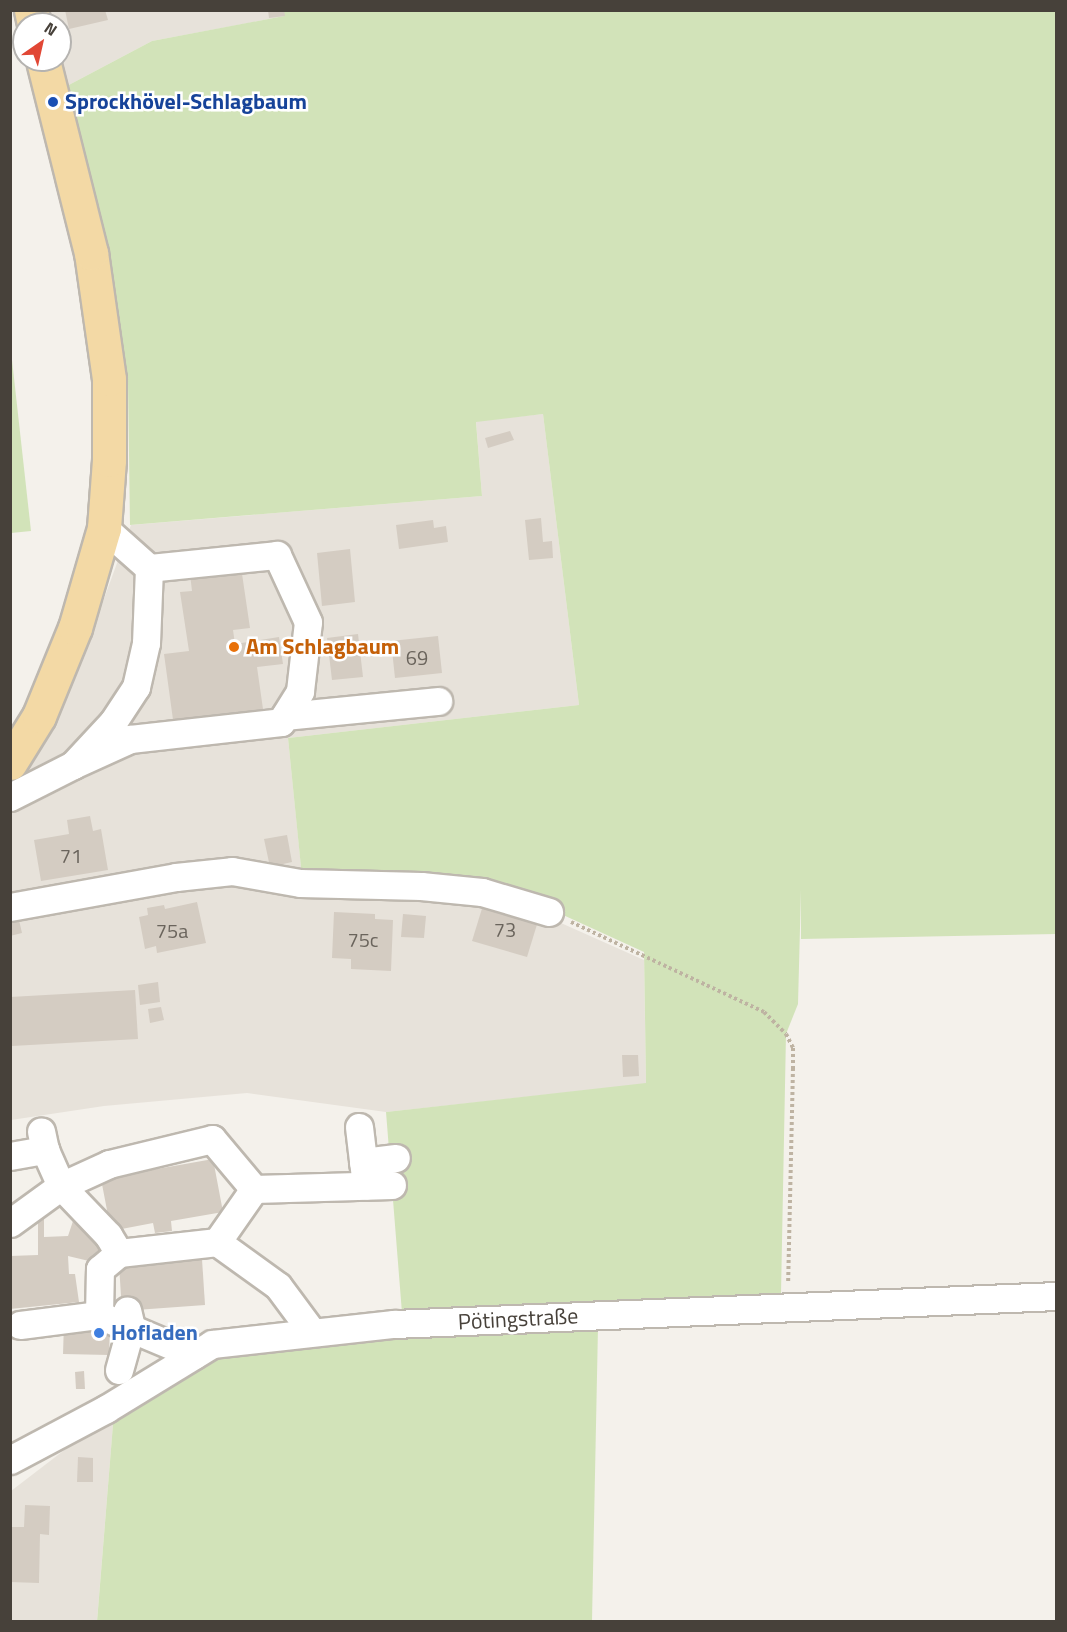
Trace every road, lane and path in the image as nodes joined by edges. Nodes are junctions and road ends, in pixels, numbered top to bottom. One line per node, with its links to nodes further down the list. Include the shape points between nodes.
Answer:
1 (46, 72): 2 (main road, via 91,253 109,379)
2 (104, 528): 3 (street); 6 (main road, via 75,628 53,685)
3 (149, 568): 5 (street, via 277,555 308,622 300,691); 7 (street, via 146,643 136,687 114,722)
4 (438, 701): 5 (street)
5 (285, 716): 7 (street, via 281,722 130,739)
6 (14, 748)
7 (73, 765): 8 (street)
8 (10, 797)
9 (10, 907): 10 (street, via 176,877 232,871 300,883 422,886 482,892)
10 (549, 912): 21 (path, via 764,1012 786,1034 793,1048)
11 (359, 1127): 14 (street)
12 (10, 1156): 15 (street, via 43,1141)
13 (396, 1158): 14 (street)
14 (374, 1178): 16 (street)
15 (61, 1186): 16 (street, via 109,1164 212,1139); 17 (street); 19 (street, via 108,1235)
16 (254, 1189): 18 (street)
17 (10, 1223)
18 (217, 1242): 19 (street); 25 (street, via 278,1286)
19 (119, 1253): 22 (street, via 100,1269)
20 (1056, 1296): 21 (street, Pötingstraße)
21 (787, 1306): 25 (street, Pötingstraße, via 394,1324)
22 (99, 1315): 23 (street); 24 (street)
23 (139, 1320): 26 (street); 27 (street)
24 (20, 1325)
25 (312, 1332): 26 (street, Pötingstraße, via 212,1344)
26 (194, 1355): 28 (street, Pötingstraße, via 106,1409)
27 (119, 1370)
28 (10, 1460)

